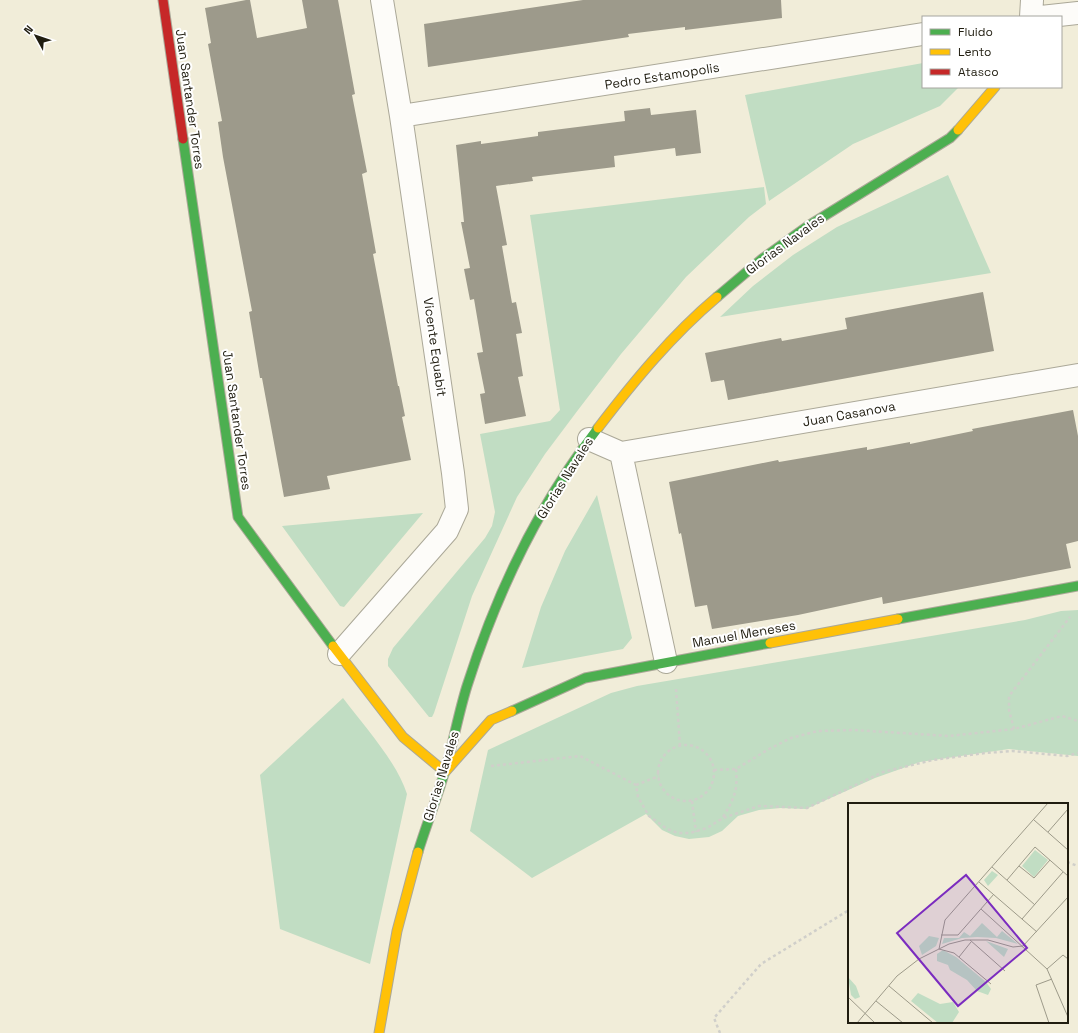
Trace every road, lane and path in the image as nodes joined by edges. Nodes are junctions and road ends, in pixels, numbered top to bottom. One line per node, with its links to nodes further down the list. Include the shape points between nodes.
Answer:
1 (163, 0): 15 (street, Juan Santander Torres, via 238,517)
2 (382, 0): 9 (street, Vicente Equabit)
3 (1032, 0): 5 (street)
4 (1078, 13): 6 (street)
5 (1031, 16)
6 (1050, 16)
7 (922, 34): 9 (street, Pedro Estamopolis)
8 (994, 88): 11 (street, Glorias Navales, via 950,138 803,229 724,290 653,360)
9 (401, 116): 15 (street, Vicente Equabit, via 457,509 447,531)
10 (1078, 375): 12 (street, Juan Casanova)
11 (589, 438): 12 (street); 24 (street, Glorias Navales, via 556,489 526,543 500,598 475,662 459,713)
12 (620, 453): 16 (street)
13 (1078, 586): 16 (street, Manuel Meneses)
14 (1073, 613): 18 (path, via 1009,696 1008,710)
15 (339, 654): 24 (street, Juan Santander Torres, via 403,737)
16 (666, 662): 19 (path, via 677,690); 24 (street, Manuel Meneses, via 585,678 491,720)
17 (1078, 721): 18 (path, via 1062,716)
18 (1014, 729): 22 (path, via 949,736 854,730 818,731 792,738)
19 (680, 746): 23 (path, via 692,746 703,751); 25 (path, via 669,751 662,760)
20 (1078, 753): 28 (path, via 1067,756 1013,751 934,760 883,772 807,808 759,806)
21 (489, 766): 26 (path, via 580,756)
22 (736, 769): 23 (path); 28 (path, via 735,798)
23 (714, 770): 27 (path, via 713,782 707,792)
24 (445, 772): 33 (street, Glorias Navales, via 405,896)
25 (659, 776): 26 (path); 27 (path, via 659,783 665,793 675,800)
26 (636, 784): 29 (path, via 638,797 649,816 667,829 678,833)
27 (692, 801): 29 (path)
28 (723, 818): 29 (path)
29 (696, 832)
30 (1068, 862): 31 (path)
31 (1078, 866)
32 (848, 911): 34 (path, via 761,964 714,1018)
33 (379, 1033)
34 (720, 1033)

